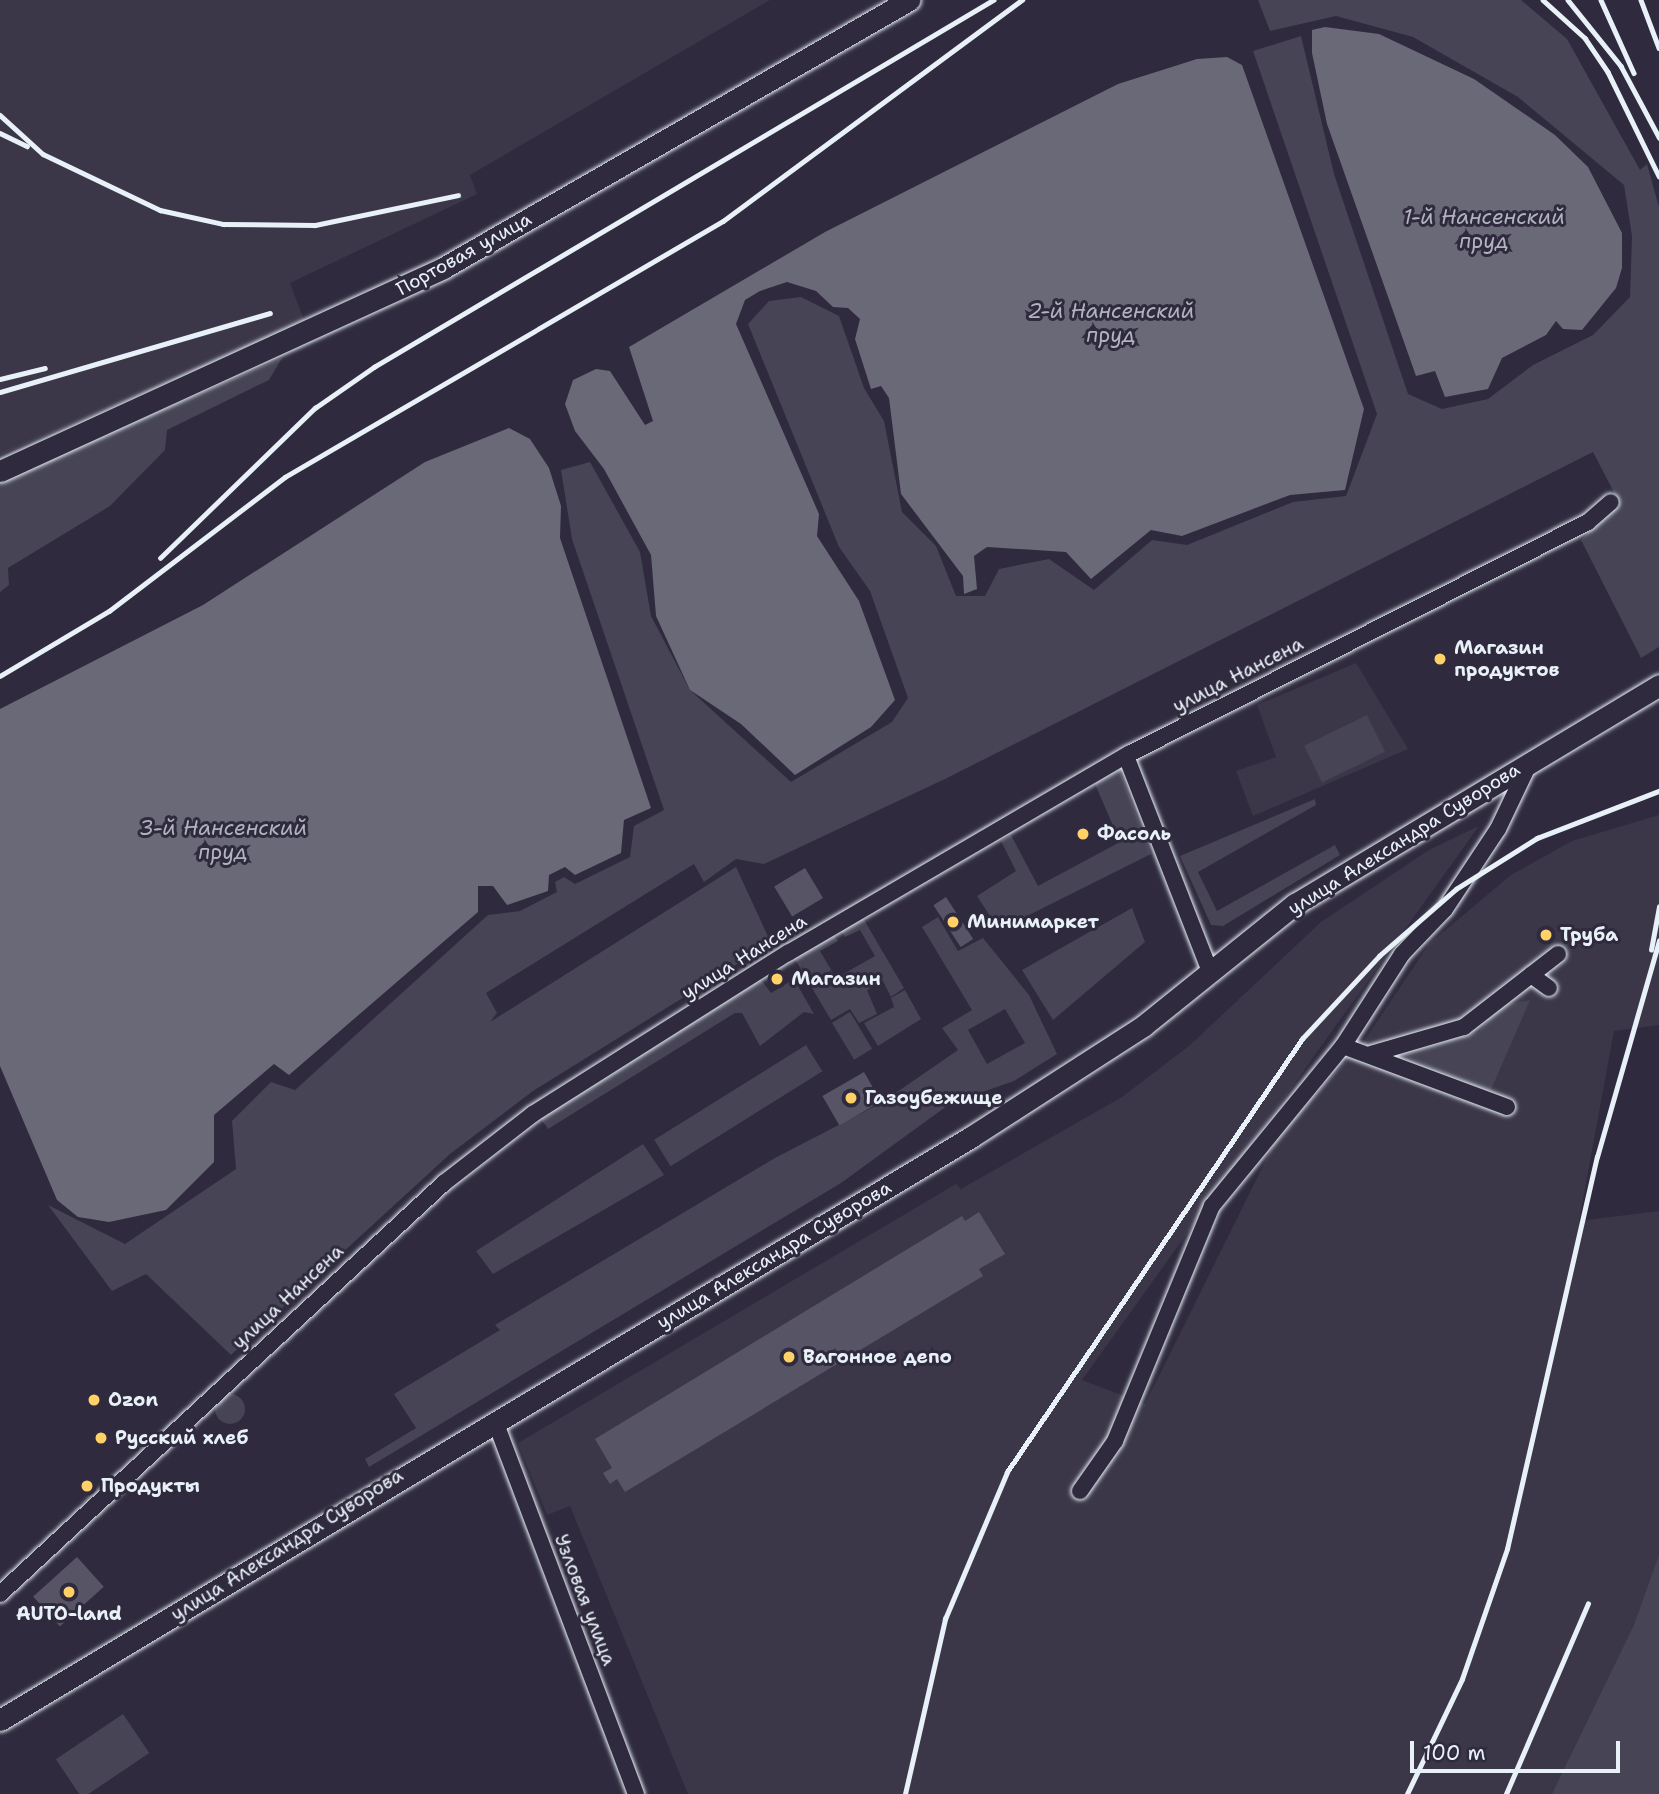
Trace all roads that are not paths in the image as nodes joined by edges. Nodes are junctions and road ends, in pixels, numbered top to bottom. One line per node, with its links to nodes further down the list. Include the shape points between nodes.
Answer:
1 (909, 0): 2 (main road, Портовая улица, via 443,268)
2 (0, 471)
3 (1611, 502): 5 (street, улица Нансена, via 1588,523)
4 (1659, 685): 6 (main road, улица Александра Суворова)
5 (1126, 756): 8 (street); 18 (street, улица Нансена, via 788,953 533,1114 434,1192)
6 (1530, 762): 8 (main road, улица Александра Суворова, via 1296,904); 13 (street, улица Александра Суворова, via 1498,829 1445,909 1402,954)
7 (1558, 954): 9 (street)
8 (1211, 974): 16 (main road, улица Александра Суворова, via 971,1137)
9 (1531, 975): 10 (street); 12 (street, via 1464,1027)
10 (1549, 988)
11 (1420, 1025): 12 (street)
12 (1406, 1042): 14 (street)
13 (1343, 1046): 14 (street); 17 (street, улица Александра Суворова, via 1212,1206 1115,1441)
14 (1371, 1054): 15 (street)
15 (1507, 1107)
16 (495, 1420): 19 (main road, улица Александра Суворова); 20 (street, Узловая улица)
17 (1080, 1491)
18 (0, 1594)
19 (0, 1720)
20 (636, 1794)

